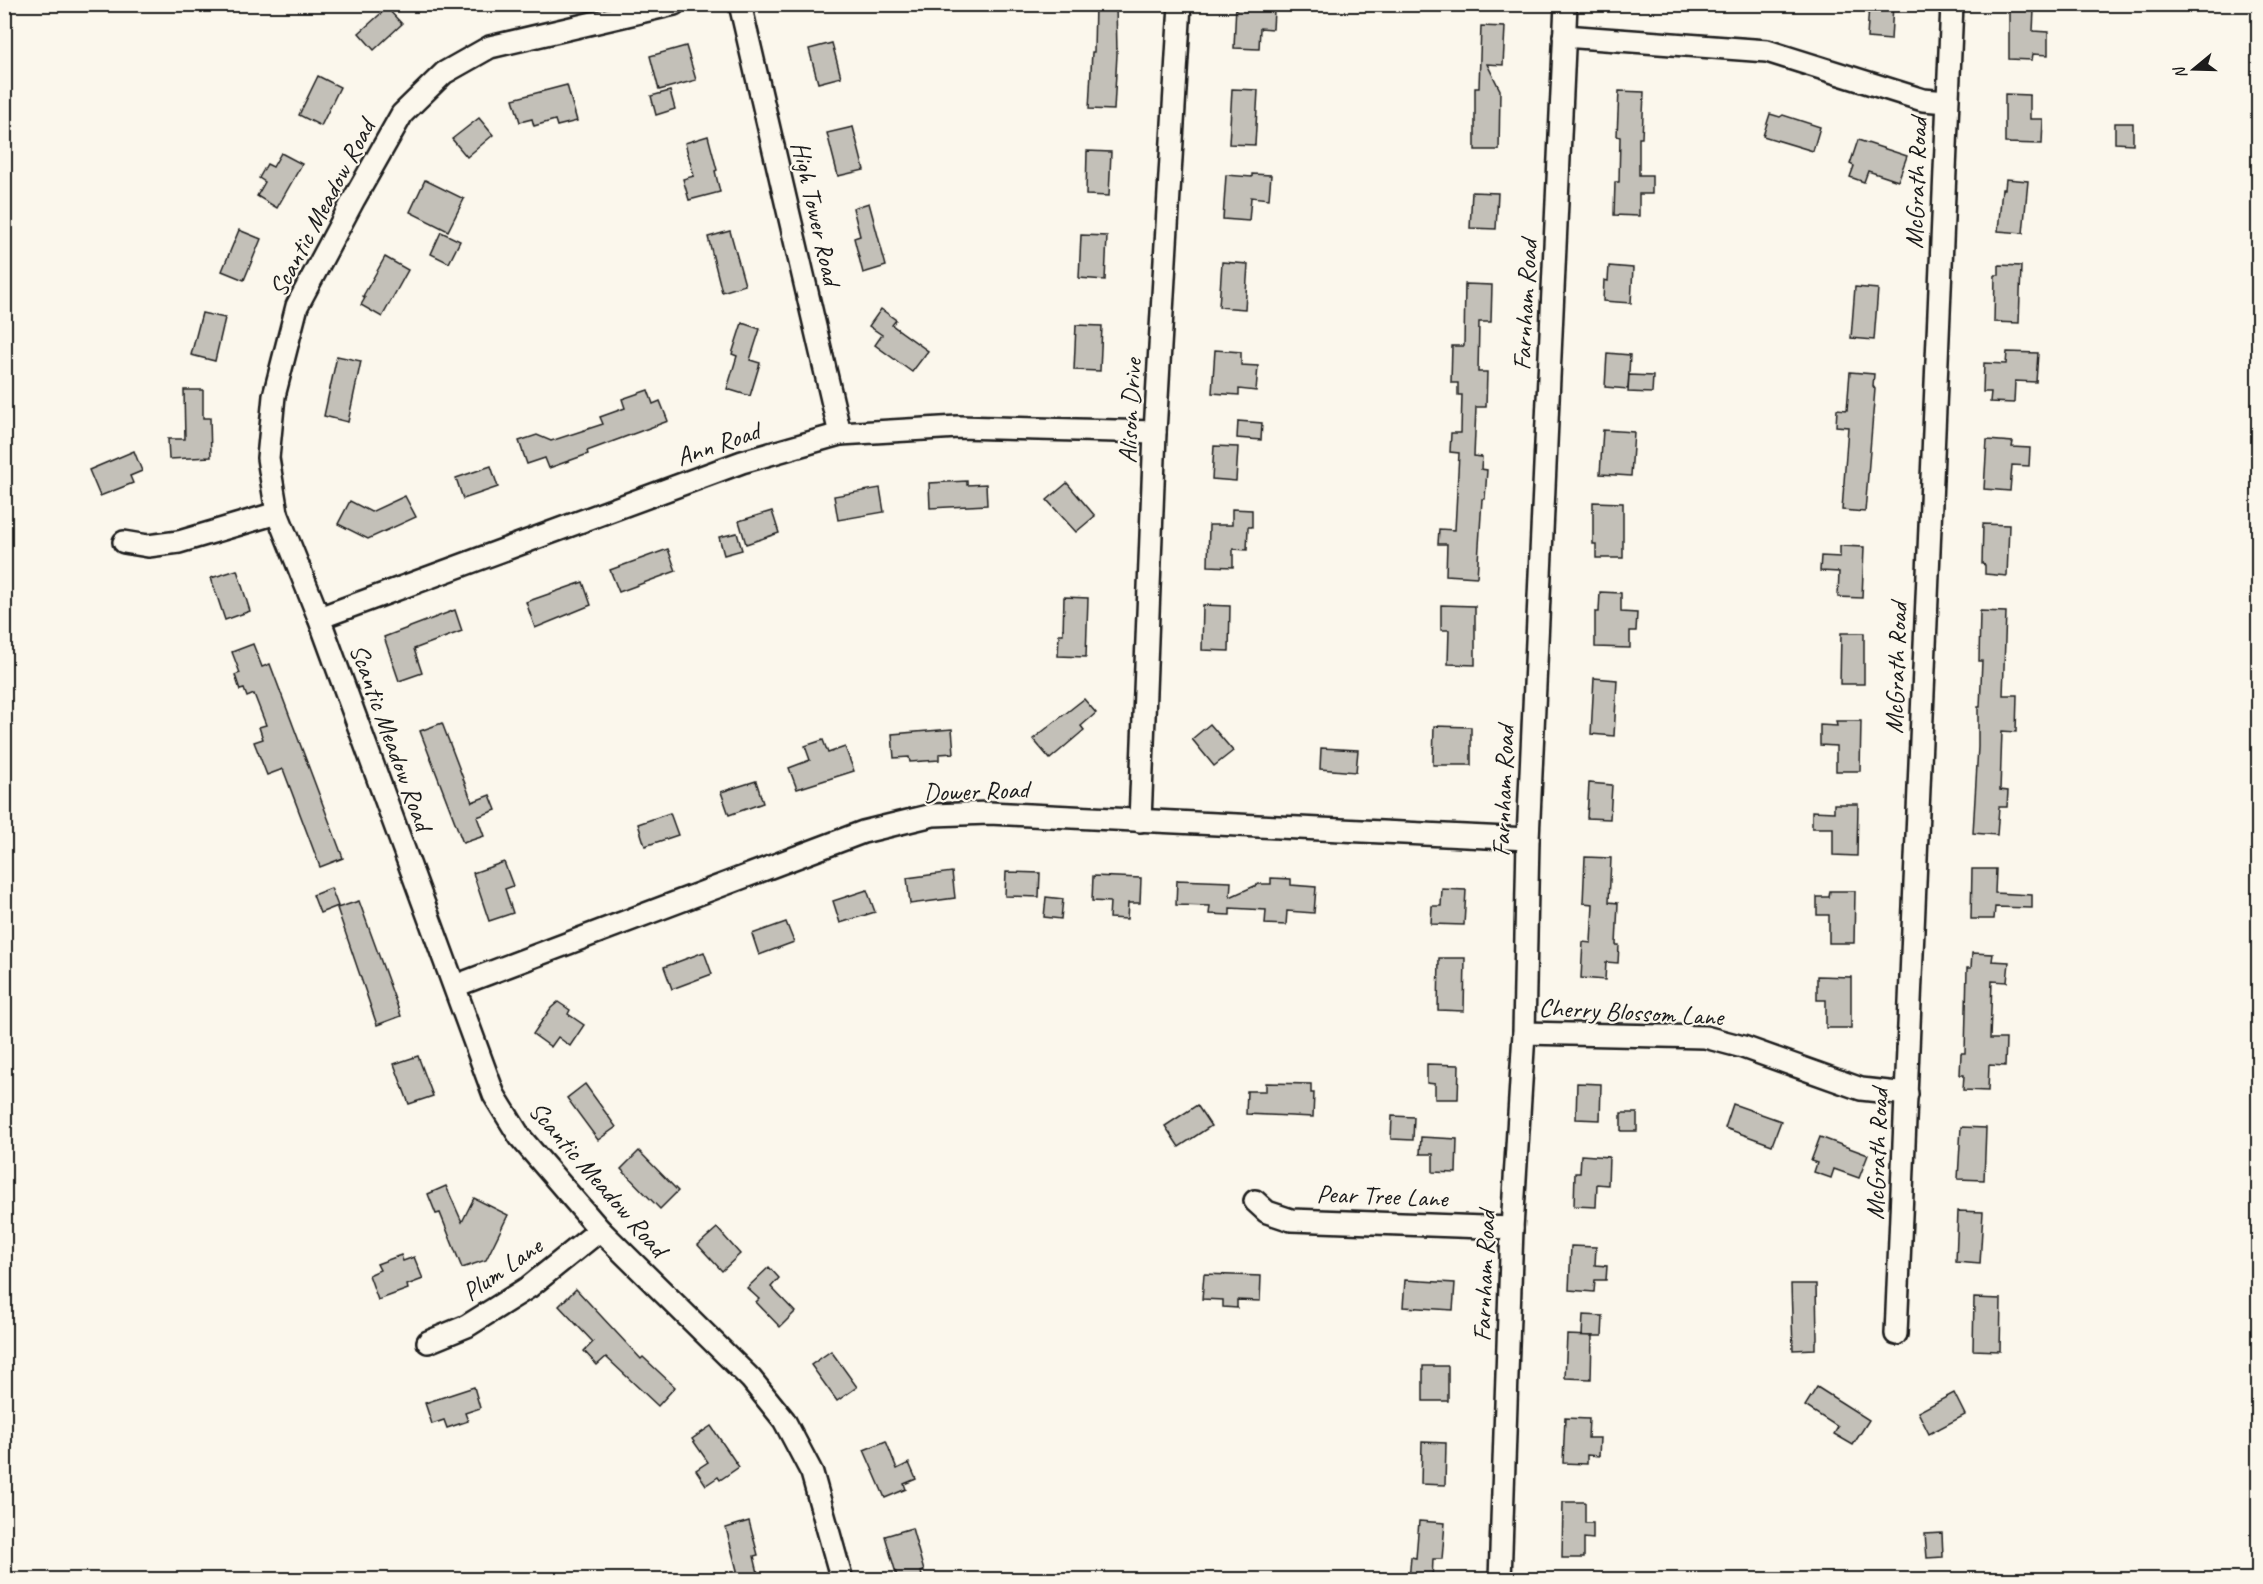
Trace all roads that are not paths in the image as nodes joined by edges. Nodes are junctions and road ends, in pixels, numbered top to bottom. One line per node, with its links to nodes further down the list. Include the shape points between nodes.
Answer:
1 (674, 4): 10 (street, Scantic Meadow Road, via 490,47 444,73 402,114 297,306 273,406 268,458)
2 (740, 4): 9 (street, High Tower Road)
3 (1180, 4): 8 (street, Alison Drive)
4 (1566, 4): 6 (street, Farnham Road)
5 (1952, 4): 7 (street, McGrath Road)
6 (1564, 36): 7 (street, via 1767,51 1923,100); 14 (street, Farnham Road)
7 (1947, 102): 17 (street, McGrath Road)
8 (1155, 432): 9 (street, Ann Road, via 957,427); 13 (street, Alison Drive)
9 (840, 434): 12 (street, Ann Road, via 741,462)
10 (277, 513): 11 (street, via 179,542 148,546); 12 (street, Scantic Meadow Road)
11 (124, 542)
12 (319, 618): 15 (street, Scantic Meadow Road)
13 (1140, 821): 14 (street, Dower Road); 15 (street, Dower Road, via 989,813 933,815 863,832)
14 (1528, 839): 16 (street, Farnham Road)
15 (455, 986): 20 (street, Scantic Meadow Road, via 494,1095 520,1137)
16 (1524, 1033): 17 (street, Cherry Blossom Lane, via 1705,1037 1861,1089); 19 (street, Farnham Road)
17 (1907, 1094): 21 (street, McGrath Road)
18 (1255, 1201): 19 (street, Pear Tree Lane, via 1267,1212 1291,1220)
19 (1512, 1228): 24 (street, Farnham Road)
20 (600, 1230): 22 (street, Plum Lane, via 529,1287 467,1326); 23 (street, Scantic Meadow Road, via 751,1379 784,1420 812,1473)
21 (1896, 1334)
22 (428, 1342)
23 (842, 1580)
24 (1500, 1580)

